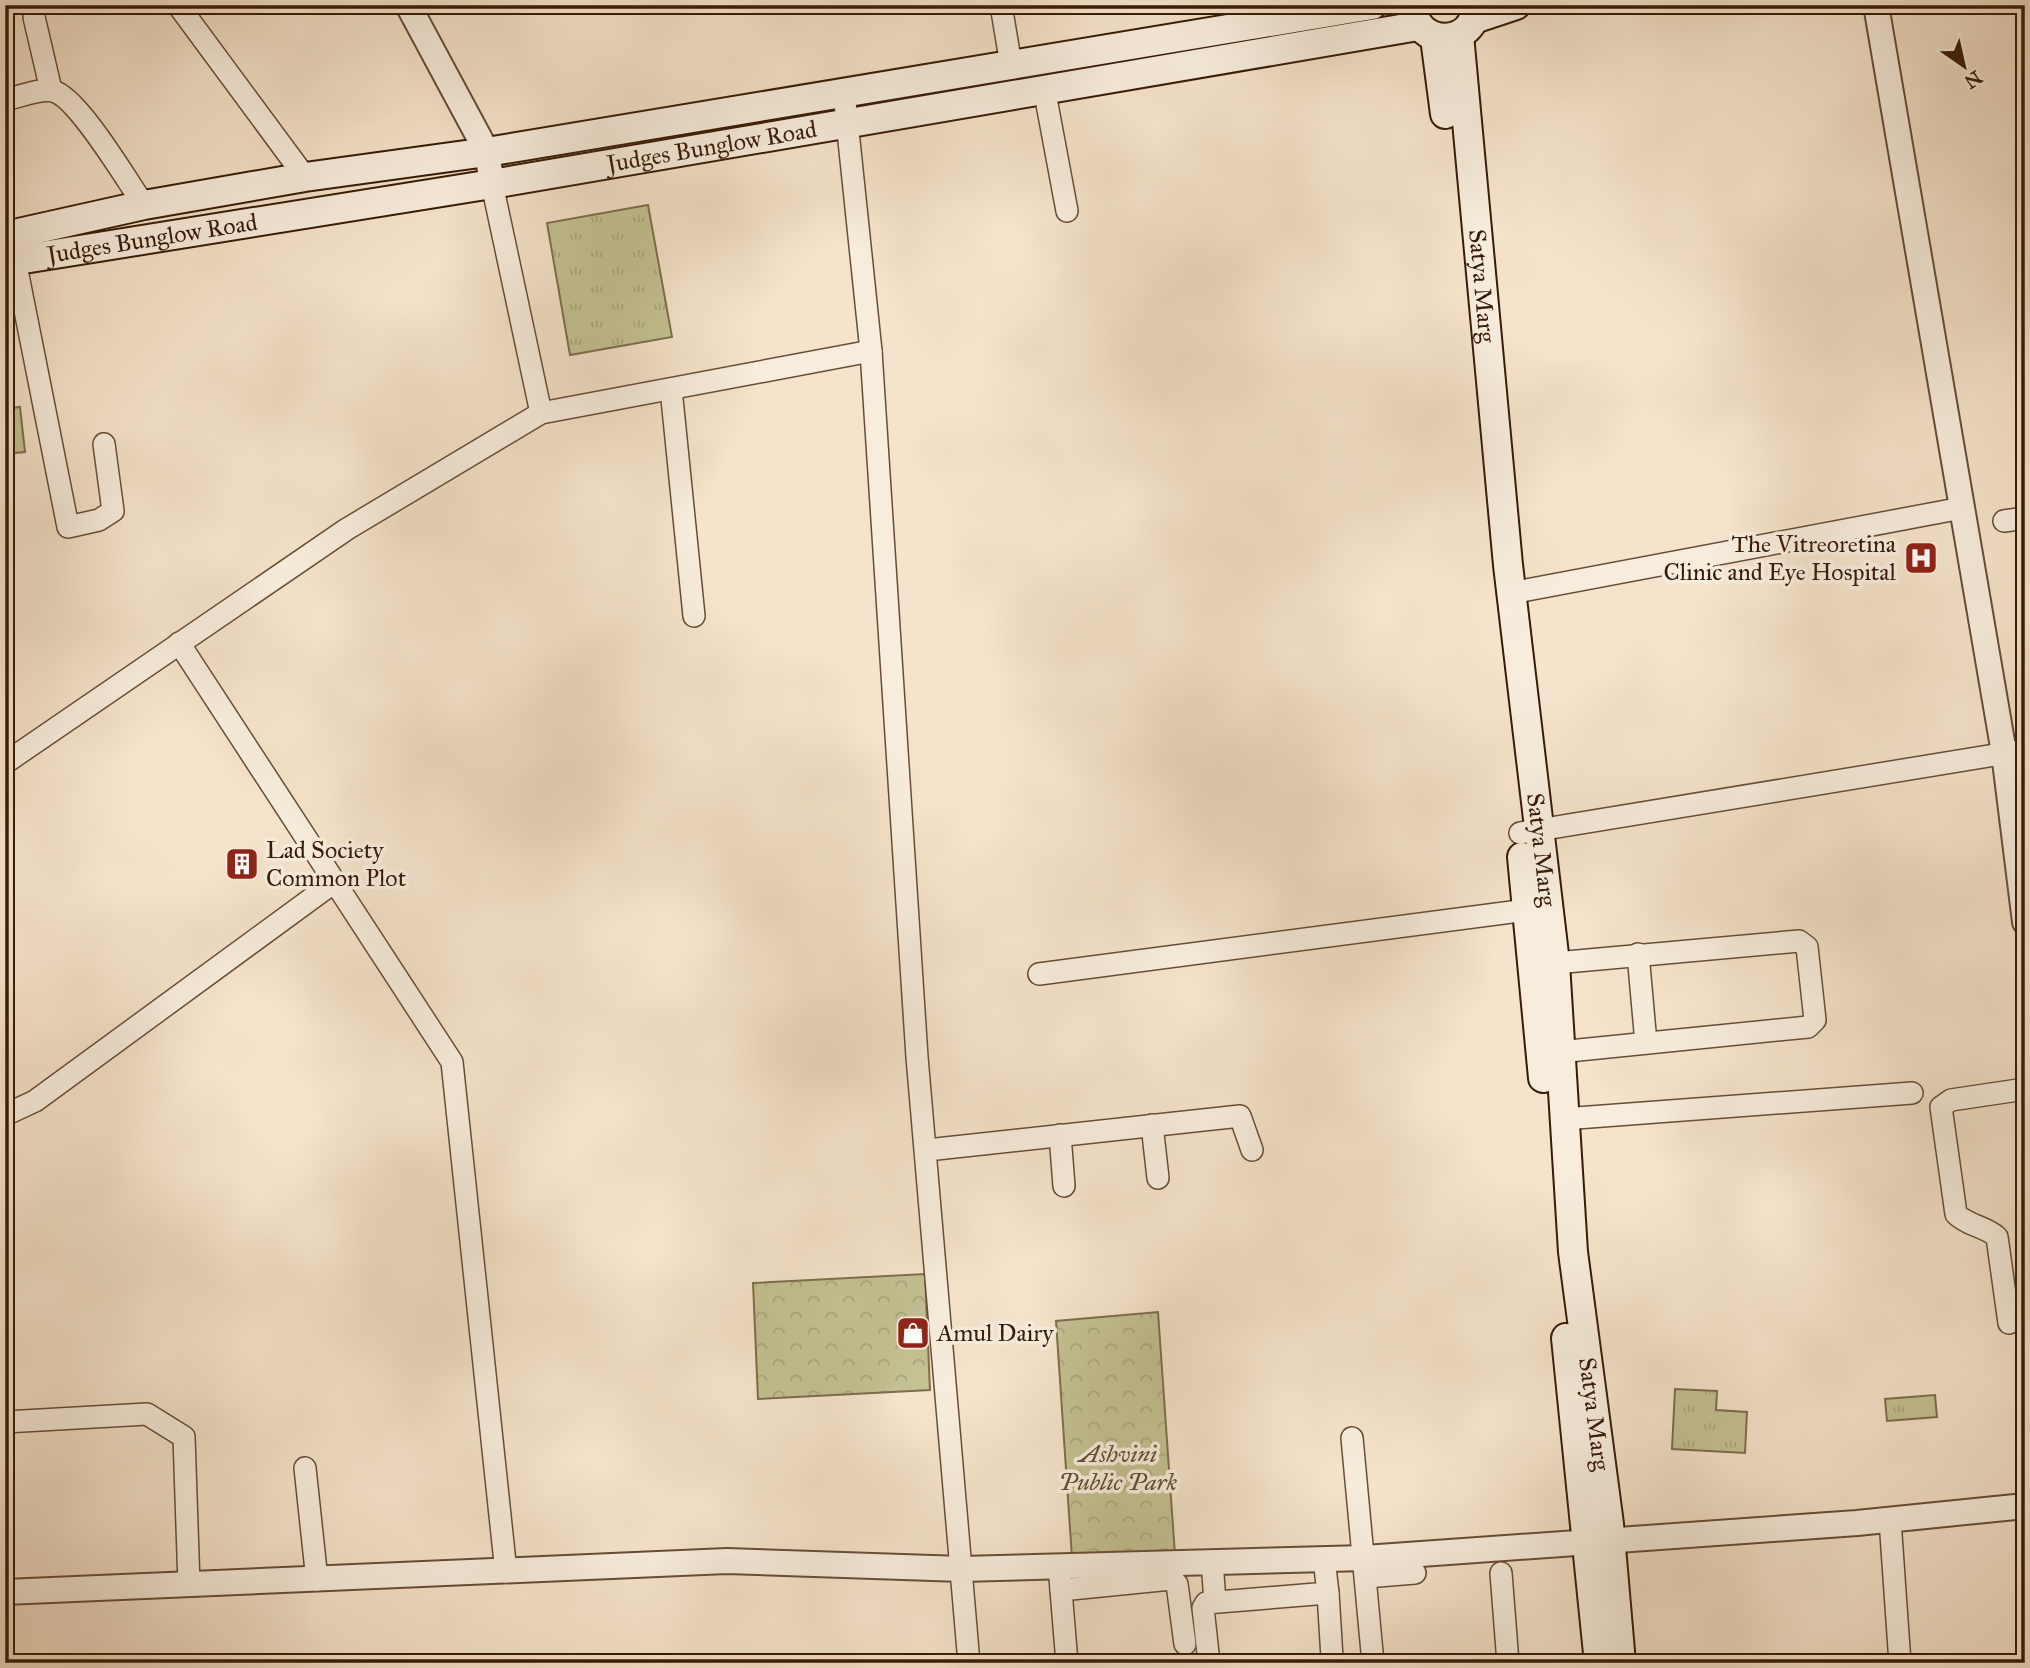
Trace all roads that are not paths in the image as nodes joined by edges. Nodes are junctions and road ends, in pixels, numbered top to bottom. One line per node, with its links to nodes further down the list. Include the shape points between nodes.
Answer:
1 (178, 5): 16 (street)
2 (408, 5): 15 (street)
3 (1001, 5): 9 (street)
4 (1372, 5): 9 (main road, Judges Bunglow Road)
5 (1516, 5): 8 (main road, Judges Bunglow Road)
6 (1876, 5): 26 (street)
7 (37, 9): 11 (street)
8 (1445, 21): 10 (main road, Judges Bunglow Road); 22 (main road, Satya Marg)
9 (1011, 65): 12 (main road, Judges Bunglow Road)
10 (1044, 88): 14 (main road, Judges Bunglow Road); 19 (street)
11 (51, 90): 13 (street); 18 (street, via 82,115)
12 (844, 93): 14 (street); 15 (main road, Judges Bunglow Road)
13 (5, 100)
14 (849, 121): 17 (main road, Judges Bunglow Road); 21 (street)
15 (486, 152): 16 (main road, Judges Bunglow Road); 17 (street)
16 (305, 177): 18 (main road, Judges Bunglow Road)
17 (492, 184): 20 (main road, Judges Bunglow Road); 24 (street)
18 (144, 205): 20 (main road, Judges Bunglow Road)
19 (1067, 211)
20 (9, 253): 25 (street, via 68,527 99,520 113,511)
21 (871, 351): 23 (street); 47 (street)
22 (1482, 388): 27 (main road, Satya Marg); 32 (main road, Satya Marg)
23 (671, 389): 24 (street); 28 (street)
24 (541, 414): 29 (street, via 347,529)
25 (104, 444)
26 (1962, 508): 27 (street); 30 (street)
27 (1511, 593): 32 (main road, Satya Marg)
28 (694, 616)
29 (179, 643): 31 (street); 33 (street)
30 (2014, 752): 32 (street); 35 (street)
31 (5, 763)
32 (1530, 832): 34 (main road, Satya Marg); 37 (main road, Satya Marg)
33 (333, 883): 43 (street, via 35,1101); 62 (street, via 452,1062)
34 (1527, 910): 38 (street); 57 (main road, Satya Marg)
35 (2025, 922)
36 (1638, 954): 37 (street); 39 (street); 39 (street, via 1799,941 1807,947 1815,1020 1808,1027)
37 (1555, 964): 40 (main road, Satya Marg)
38 (1040, 974)
39 (1646, 1043): 40 (street)
40 (1559, 1052): 44 (main road, Satya Marg)
41 (2025, 1089): 51 (street, via 1951,1100 1941,1107 1956,1214 1997,1237)
42 (1912, 1093): 44 (street)
43 (5, 1115)
44 (1563, 1119): 57 (main road, Satya Marg)
45 (1152, 1125): 46 (street); 48 (street, via 1240,1116); 49 (street)
46 (1060, 1135): 47 (street); 50 (street)
47 (927, 1150): 61 (street)
48 (1252, 1150)
49 (1157, 1178)
50 (1064, 1186)
51 (2009, 1323)
52 (5, 1422): 68 (street, via 147,1414 184,1437)
53 (1352, 1438): 60 (street)
54 (305, 1468): 67 (street)
55 (2025, 1506): 56 (street)
56 (1890, 1520): 57 (street); 81 (street)
57 (1599, 1543): 60 (street); 79 (main road, Satya Marg); 80 (main road, Satya Marg)
58 (1324, 1559): 59 (street); 60 (street); 70 (street)
59 (1212, 1562): 63 (street); 71 (street)
60 (1366, 1567): 64 (street); 77 (street)
61 (962, 1569): 62 (street, via 727,1561); 66 (street); 74 (street)
62 (506, 1572): 67 (street)
63 (1143, 1572): 66 (street); 72 (street, via 1177,1584)
64 (1415, 1573)
65 (1501, 1573): 78 (street)
66 (1059, 1578): 75 (street)
67 (317, 1580): 68 (street)
68 (189, 1585): 69 (street)
69 (5, 1592)
70 (1328, 1593): 71 (street); 73 (street)
71 (1215, 1602): 76 (street, via 1203,1608)
72 (1185, 1644)
73 (1332, 1658)
74 (969, 1663)
75 (1067, 1663)
76 (1209, 1663)
77 (1373, 1663)
78 (1508, 1663)
79 (1599, 1663)
80 (1621, 1663)
81 (1900, 1663)

